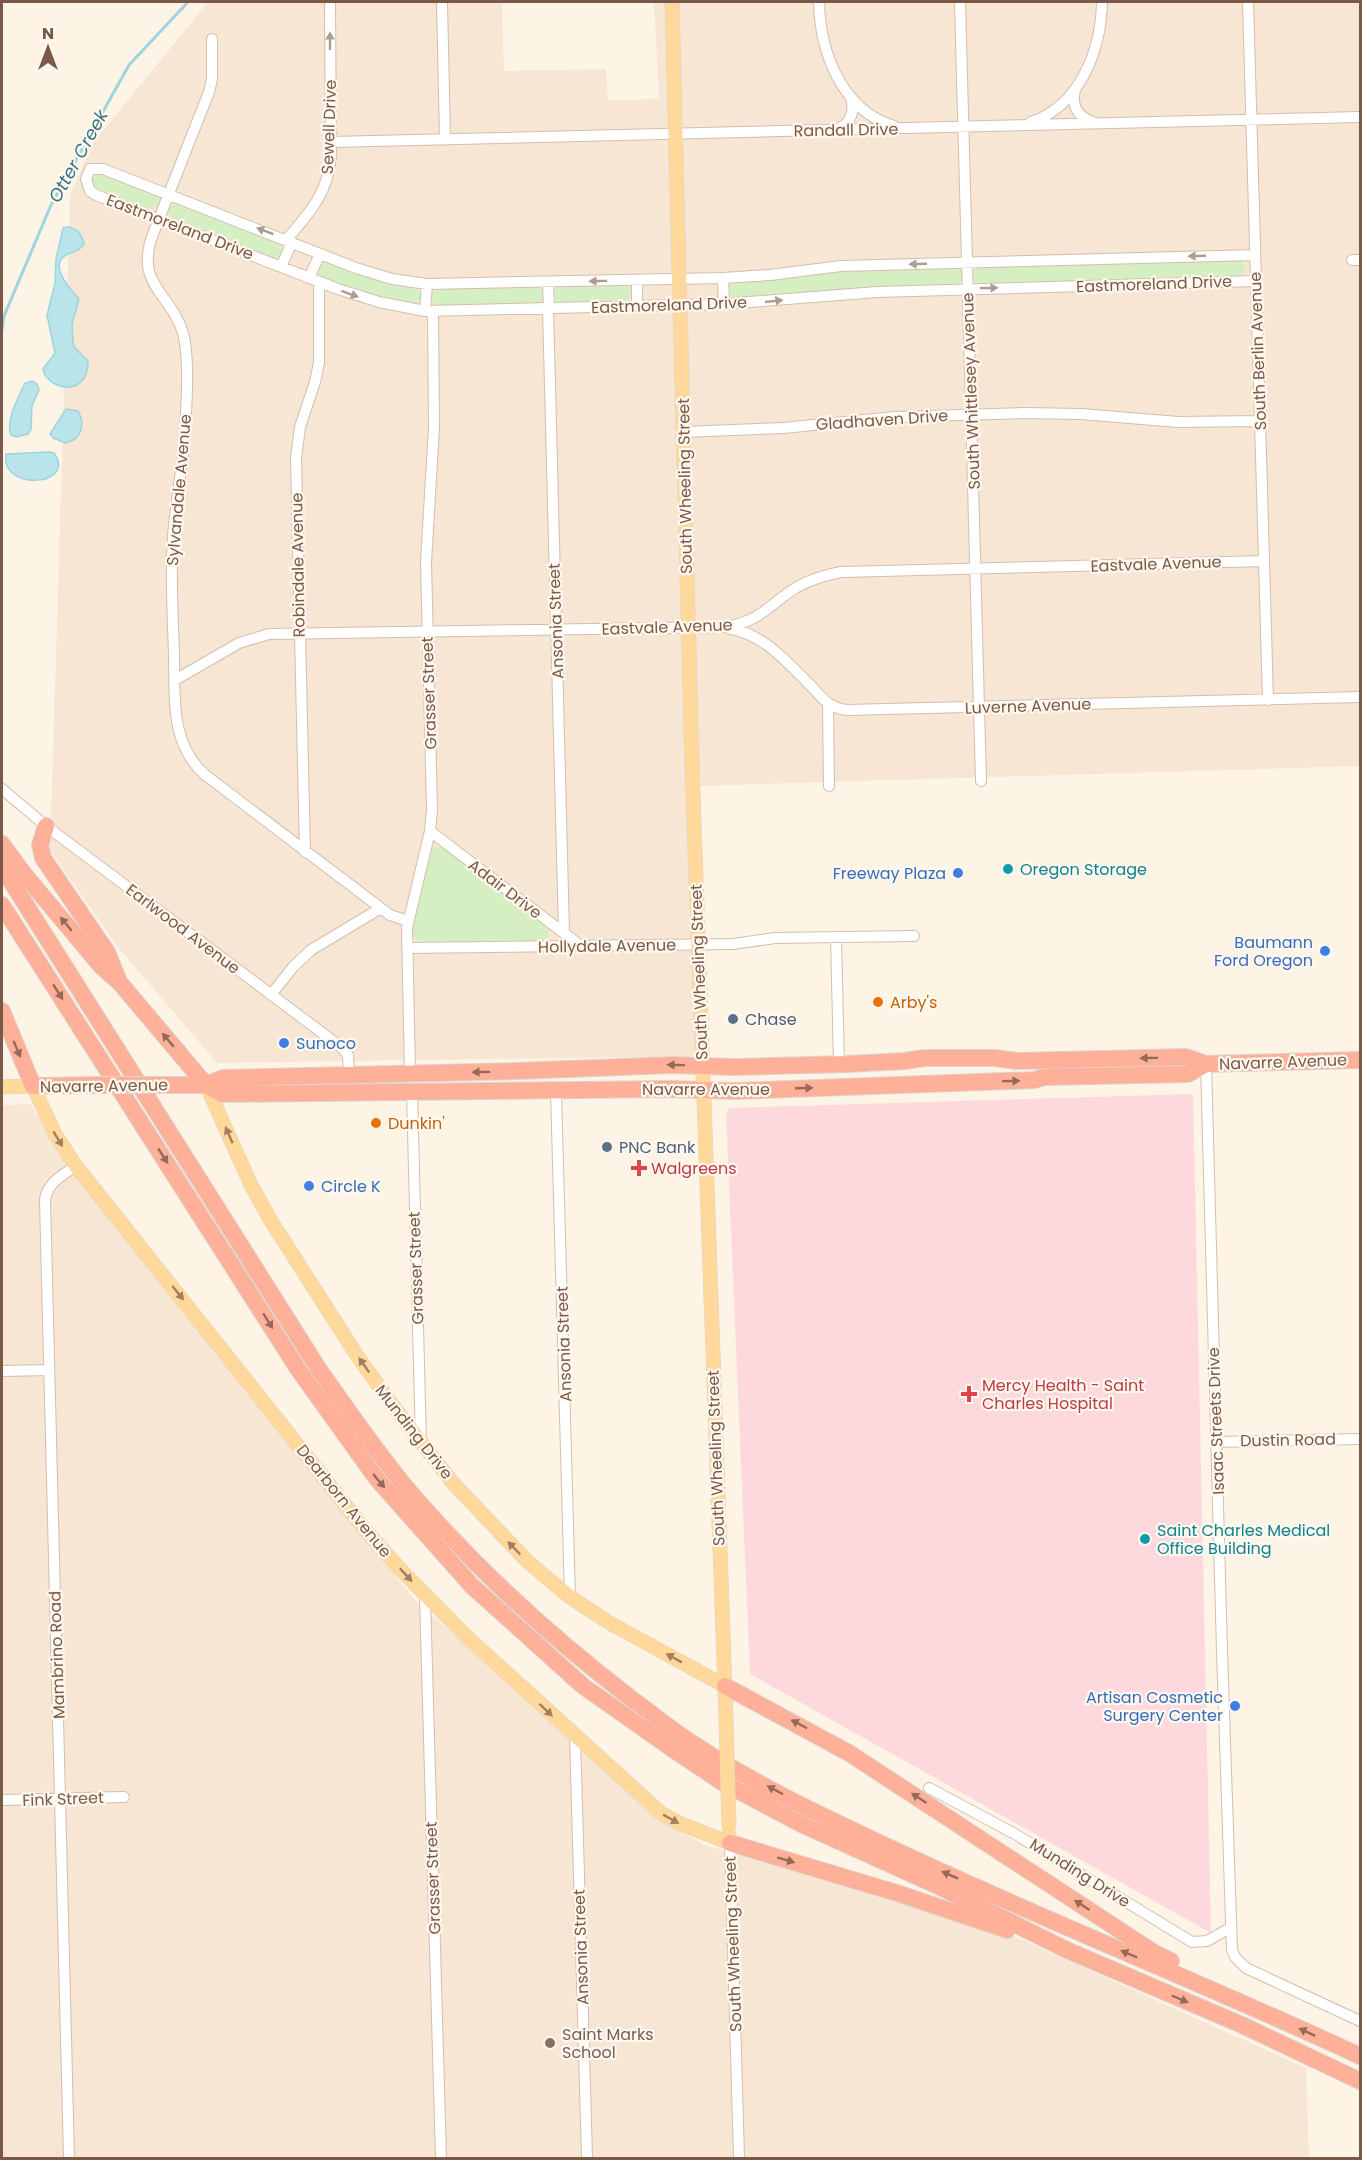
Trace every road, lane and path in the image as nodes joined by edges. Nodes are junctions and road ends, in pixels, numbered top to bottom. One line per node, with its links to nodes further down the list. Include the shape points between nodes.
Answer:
1 (330, 2): 20 (street, Sewell Drive, one-way to 1)
2 (442, 2): 19 (street)
3 (672, 2): 18 (main road, South Wheeling Street)
4 (819, 2): 10 (street, via 827,53)
5 (960, 2): 15 (street, South Whittlesey Avenue)
6 (1102, 2): 9 (street, via 1095,50)
7 (1248, 2): 12 (street, South Berlin Avenue)
8 (212, 39): 21 (street, Sylvandale Avenue, via 211,85)
9 (1077, 87): 13 (street, via 1073,101 1077,112); 14 (street, via 1052,113)
10 (850, 95): 16 (street, via 871,116); 17 (street, via 852,114 846,124)
11 (1360, 117): 12 (street, Randall Drive)
12 (1251, 119): 13 (street, Randall Drive); 25 (street, South Berlin Avenue)
13 (1098, 123): 14 (street, Randall Drive)
14 (1018, 126): 15 (street, Randall Drive)
15 (963, 127): 16 (street, Randall Drive); 26 (street, South Whittlesey Avenue)
16 (903, 129): 17 (street, Randall Drive)
17 (833, 130): 18 (street, Randall Drive)
18 (675, 134): 19 (street, Randall Drive); 31 (main road, South Wheeling Street)
19 (445, 140): 20 (street, Randall Drive)
20 (331, 142): 23 (street, Sewell Drive, via 323,193)
21 (169, 194): 22 (street, Sylvandale Avenue); 22 (street, Eastmoreland Drive, via 103,169 90,169 87,173 90,191); 23 (street, Eastmoreland Drive, one-way to 21)
22 (159, 218): 27 (street, Eastmoreland Drive); 51 (street, Sylvandale Avenue, via 148,249 149,271 179,323 185,346 185,438 172,560)
23 (289, 241): 24 (street, Eastmoreland Drive); 27 (street, Sewell Drive)
24 (320, 254): 29 (street); 34 (street, Eastmoreland Drive, via 375,274)
25 (1255, 255): 26 (street, Eastmoreland Drive, one-way to 26); 32 (street, South Berlin Avenue)
26 (967, 262): 28 (street, Eastmoreland Drive, one-way to 28, via 841,266); 35 (street, South Whittlesey Avenue)
27 (281, 267): 29 (street, Eastmoreland Drive)
28 (723, 278): 31 (street, Eastmoreland Drive); 36 (street)
29 (314, 280): 40 (street, Eastmoreland Drive, one-way to 40, via 369,300); 50 (street, Robindale Avenue, via 319,363 300,427 296,458)
30 (637, 280): 31 (street, Eastmoreland Drive); 33 (street, Eastmoreland Drive, one-way to 33); 37 (street)
31 (680, 280): 38 (main road, South Wheeling Street)
32 (1256, 281): 35 (street, Eastmoreland Drive, one-way to 32); 42 (street, South Berlin Avenue)
33 (548, 282): 34 (street, Eastmoreland Drive); 39 (street, Ansonia Street)
34 (427, 284): 40 (street, Grasser Street)
35 (968, 289): 36 (street, Eastmoreland Drive, one-way to 35, via 853,293); 41 (street, South Whittlesey Avenue)
36 (724, 304): 38 (street, Eastmoreland Drive)
37 (637, 306): 38 (street, Eastmoreland Drive); 39 (street, Eastmoreland Drive)
38 (680, 306): 43 (main road, South Wheeling Street)
39 (548, 308): 40 (street, Eastmoreland Drive); 48 (street, Ansonia Street)
40 (429, 311): 49 (street, Grasser Street, via 435,418 427,530)
41 (971, 414): 42 (street, Gladhaven Drive); 43 (street, Gladhaven Drive); 45 (street, South Whittlesey Avenue)
42 (1260, 421): 44 (street, South Berlin Avenue)
43 (683, 432): 47 (main road, South Wheeling Street)
44 (1264, 561): 45 (street, Eastvale Avenue); 53 (street, South Berlin Avenue)
45 (975, 568): 46 (street, Eastvale Avenue, via 832,574 796,588 754,619); 55 (street, South Whittlesey Avenue)
46 (725, 627): 47 (street, Eastvale Avenue); 54 (street, via 763,641)
47 (688, 628): 48 (street, Eastvale Avenue); 70 (main road, South Wheeling Street)
48 (556, 630): 49 (street, Eastvale Avenue); 67 (street, Ansonia Street)
49 (428, 632): 50 (street, Eastvale Avenue); 60 (street, Grasser Street)
50 (299, 634): 51 (street, Eastvale Avenue, via 244,640); 62 (street, Robindale Avenue)
51 (175, 680): 62 (street, Sylvandale Avenue, via 177,727 196,767)
52 (1360, 697): 53 (street, Luverne Avenue)
53 (1268, 700): 55 (street, Luverne Avenue)
54 (828, 705): 55 (street, Luverne Avenue, via 853,711); 57 (street)
55 (979, 708): 56 (street, South Whittlesey Avenue)
56 (981, 781)
57 (830, 786)
58 (2, 789): 59 (street, Earlwood Avenue)
59 (46, 826): 73 (highway, via 40,845 43,858 107,952); 74 (street, Earlwood Avenue)
60 (430, 831): 66 (street, Grasser Street); 67 (street, Adair Drive)
61 (2, 844): 73 (highway, one-way to 61, via 101,966)
62 (305, 852): 65 (street, Sylvandale Avenue)
63 (2, 867): 112 (highway, one-way to 63, via 937,1869 721,1762 587,1665 493,1581 408,1490 331,1386)
64 (2, 905): 111 (highway, one-way to 111, via 298,1369 377,1479 472,1586 583,1686 722,1782 801,1824)
65 (381, 908): 66 (street, Sylvandale Avenue); 74 (street, via 310,950)
66 (408, 921): 72 (street, Grasser Street)
67 (564, 933): 71 (street, Adair Drive)
68 (914, 936): 69 (street, Hollydale Avenue)
69 (836, 937): 70 (street, Hollydale Avenue); 80 (street)
70 (699, 944): 71 (street, Hollydale Avenue); 81 (main road, South Wheeling Street)
71 (581, 946): 72 (street, Hollydale Avenue)
72 (407, 948): 83 (street, Grasser Street)
73 (120, 983): 86 (highway, one-way to 73)
74 (271, 995): 84 (street, Earlwood Avenue, via 347,1053)
75 (2, 1011): 87 (highway, one-way to 87)
76 (984, 1058): 77 (highway, Navarre Avenue); 80 (highway, Navarre Avenue); 89 (highway, via 985,1066 979,1071 879,1076)
77 (1120, 1058): 79 (highway, Navarre Avenue, one-way to 77, via 1186,1057); 85 (highway, via 1088,1066 1050,1068)
78 (1360, 1060): 79 (highway, Navarre Avenue)
79 (1206, 1064): 85 (highway, Navarre Avenue, via 1188,1074); 99 (street, Isaac Streets Drive)
80 (839, 1065): 81 (highway, Navarre Avenue)
81 (703, 1066): 83 (highway, Navarre Avenue, one-way to 83); 91 (main road, South Wheeling Street)
82 (375, 1073): 83 (highway, Navarre Avenue); 84 (highway, Navarre Avenue); 94 (highway, via 341,1083 274,1085)
83 (409, 1073): 93 (highway, via 404,1084)
84 (349, 1076): 86 (highway, Navarre Avenue, via 223,1078)
85 (1044, 1077): 89 (highway, Navarre Avenue, one-way to 85)
86 (206, 1085): 87 (highway, Navarre Avenue, bridge); 94 (highway, Navarre Avenue, via 222,1094); 100 (main road, Munding Drive, one-way to 86, via 356,1354 271,1221)
87 (33, 1086): 88 (main road, Navarre Avenue); 95 (main road, Dearborn Avenue, one-way to 95, via 55,1134)
88 (2, 1087)
89 (848, 1087): 91 (highway, Navarre Avenue, one-way to 89)
90 (556, 1090): 91 (highway, Navarre Avenue); 92 (highway, Navarre Avenue); 102 (street, Ansonia Street)
91 (703, 1090): 103 (main road, South Wheeling Street)
92 (412, 1092): 93 (highway, Navarre Avenue); 100 (street, Grasser Street)
93 (348, 1093): 94 (highway, Navarre Avenue)
94 (270, 1094)
95 (76, 1166): 96 (street, Mambrino Road, via 53,1182 45,1199); 101 (main road, Dearborn Avenue, one-way to 101, via 366,1531)
96 (49, 1370): 97 (street); 108 (street, Mambrino Road)
97 (2, 1371)
98 (1360, 1439): 99 (street, Dustin Road)
99 (1216, 1442): 110 (street, Isaac Streets Drive)
100 (421, 1444): 102 (main road, Munding Drive, one-way to 100, via 528,1562)
101 (425, 1597): 104 (main road, Dearborn Avenue, one-way to 104); 117 (street, Grasser Street)
102 (570, 1597): 103 (main road, Munding Drive, one-way to 102)
103 (725, 1686): 109 (main road, South Wheeling Street, bridge); 112 (highway, one-way to 103, via 1156,1954 827,1739)
104 (575, 1736): 109 (main road, Dearborn Avenue, one-way to 109, via 662,1814 681,1824); 118 (street, Ansonia Street)
105 (929, 1788): 110 (street, Munding Drive, via 1034,1844 1192,1942 1208,1941)
106 (124, 1797): 108 (street, Fink Street)
107 (2, 1800): 108 (street, Fink Street)
108 (61, 1800): 116 (street, Mambrino Road)
109 (729, 1835): 111 (highway, one-way to 111); 119 (street, South Wheeling Street)
110 (1230, 1928): 113 (street, Isaac Streets Drive, via 1235,1957 1246,1968)
111 (1069, 1951): 115 (highway, one-way to 115)
112 (1239, 2001): 114 (highway, one-way to 112)
113 (1360, 2021)
114 (1360, 2056)
115 (1360, 2081)
116 (69, 2158)
117 (441, 2158)
118 (586, 2158)
119 (739, 2158)

